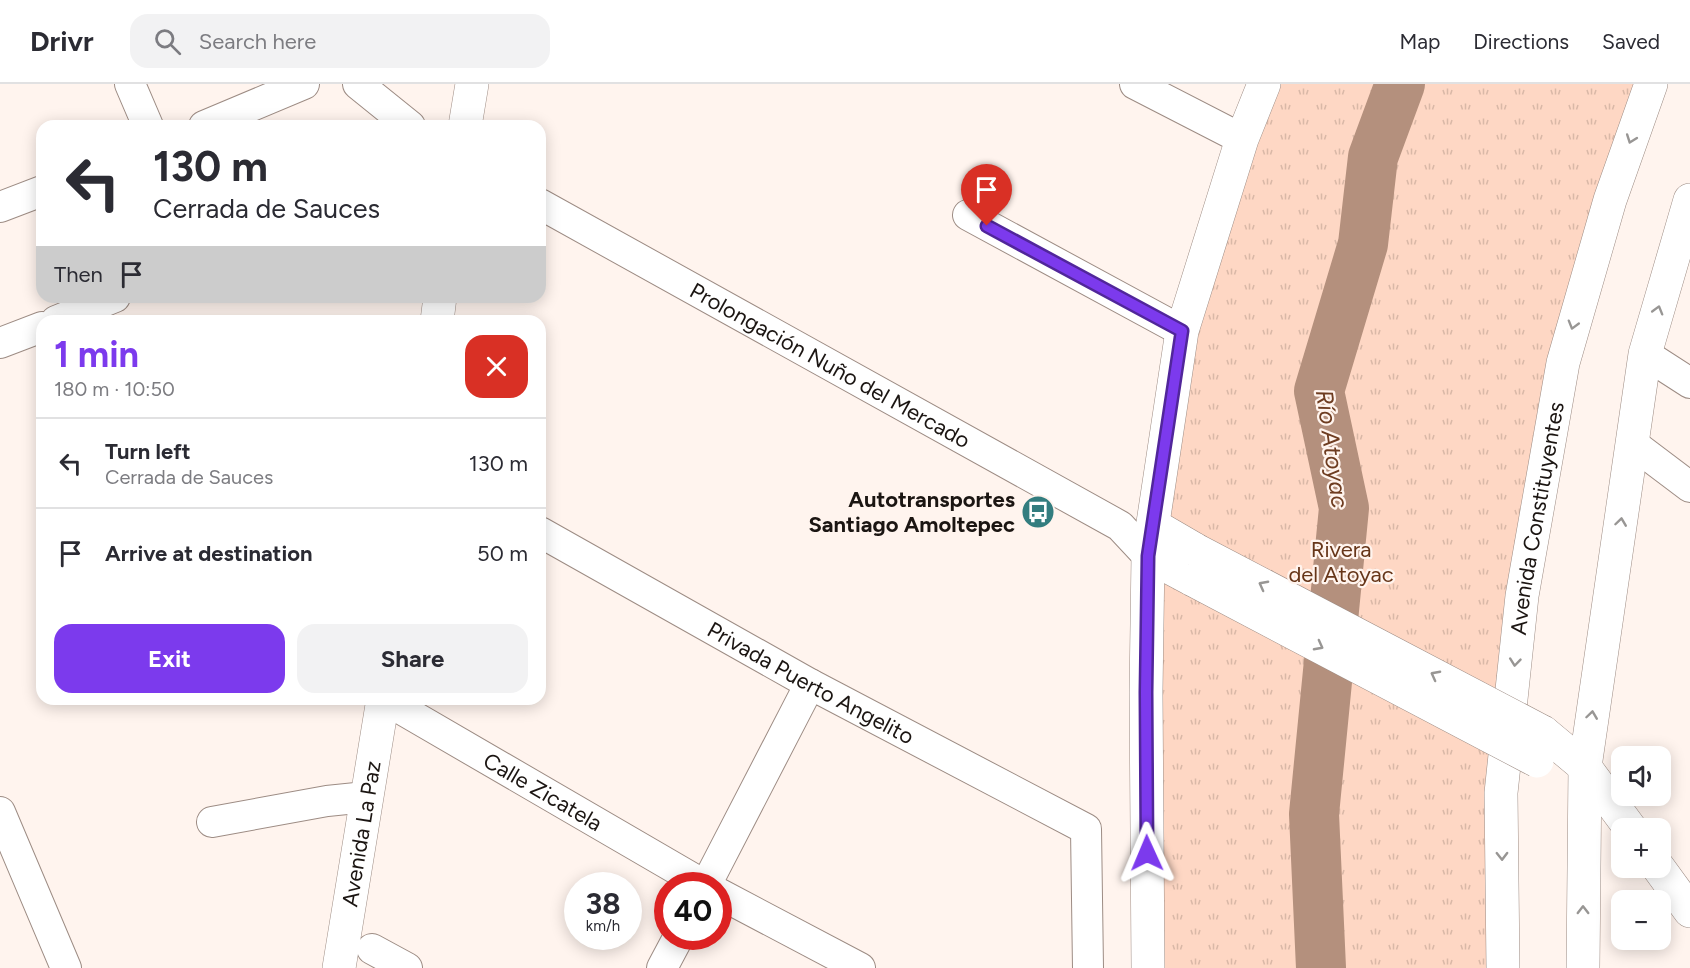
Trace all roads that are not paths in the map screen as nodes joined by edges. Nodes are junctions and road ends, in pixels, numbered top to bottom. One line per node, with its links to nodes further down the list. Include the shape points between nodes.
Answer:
1 (130, 84): 8 (street)
2 (304, 84): 9 (street)
3 (358, 84): 10 (street)
4 (472, 84): 11 (main road)
5 (1135, 84): 12 (street)
6 (1264, 84): 12 (main road)
7 (1651, 84): 51 (main road, Avenida Constituyentes, one-way to 51, via 1610,200 1563,363 1524,584 1501,793)
8 (145, 120)
9 (218, 120)
10 (403, 120)
11 (466, 120)
12 (1242, 139): 21 (main road)
13 (36, 192): 15 (street)
14 (1690, 200): 23 (main road, one-way to 14)
15 (0, 207)
16 (546, 207): 28 (street, Prolongación Nuño del Mercado)
17 (968, 215): 21 (street)
18 (100, 303): 19 (street)
19 (71, 315)
20 (36, 329): 22 (street)
21 (1182, 331): 28 (main road)
22 (0, 344)
23 (1645, 354): 24 (street); 25 (main road)
24 (1690, 383)
25 (1632, 444): 26 (street); 32 (main road, one-way to 25)
26 (1690, 487)
27 (546, 535): 29 (street, Privada Puerto Angelito)
28 (1151, 540): 32 (main road, bridge, via 1540,746); 50 (main road, via 1146,704)
29 (810, 684): 38 (street); 49 (street, Privada Puerto Angelito, via 1086,829)
30 (382, 705): 33 (main road, Avenida La Paz)
31 (393, 705): 37 (street, Calle Zicatela)
32 (1584, 778): 35 (main road); 52 (main road, one-way to 32)
33 (366, 797): 36 (street); 45 (main road, Avenida La Paz)
34 (0, 812): 44 (street)
35 (1622, 817)
36 (212, 822)
37 (682, 872)
38 (712, 872)
39 (1666, 878): 41 (main road)
40 (732, 900): 48 (street)
41 (1690, 911)
42 (372, 950): 46 (street)
43 (672, 950): 47 (street)
44 (66, 968)
45 (339, 968)
46 (407, 968)
47 (662, 968)
48 (860, 968)
49 (1088, 968)
50 (1148, 968)
51 (1503, 968)
52 (1583, 968)

